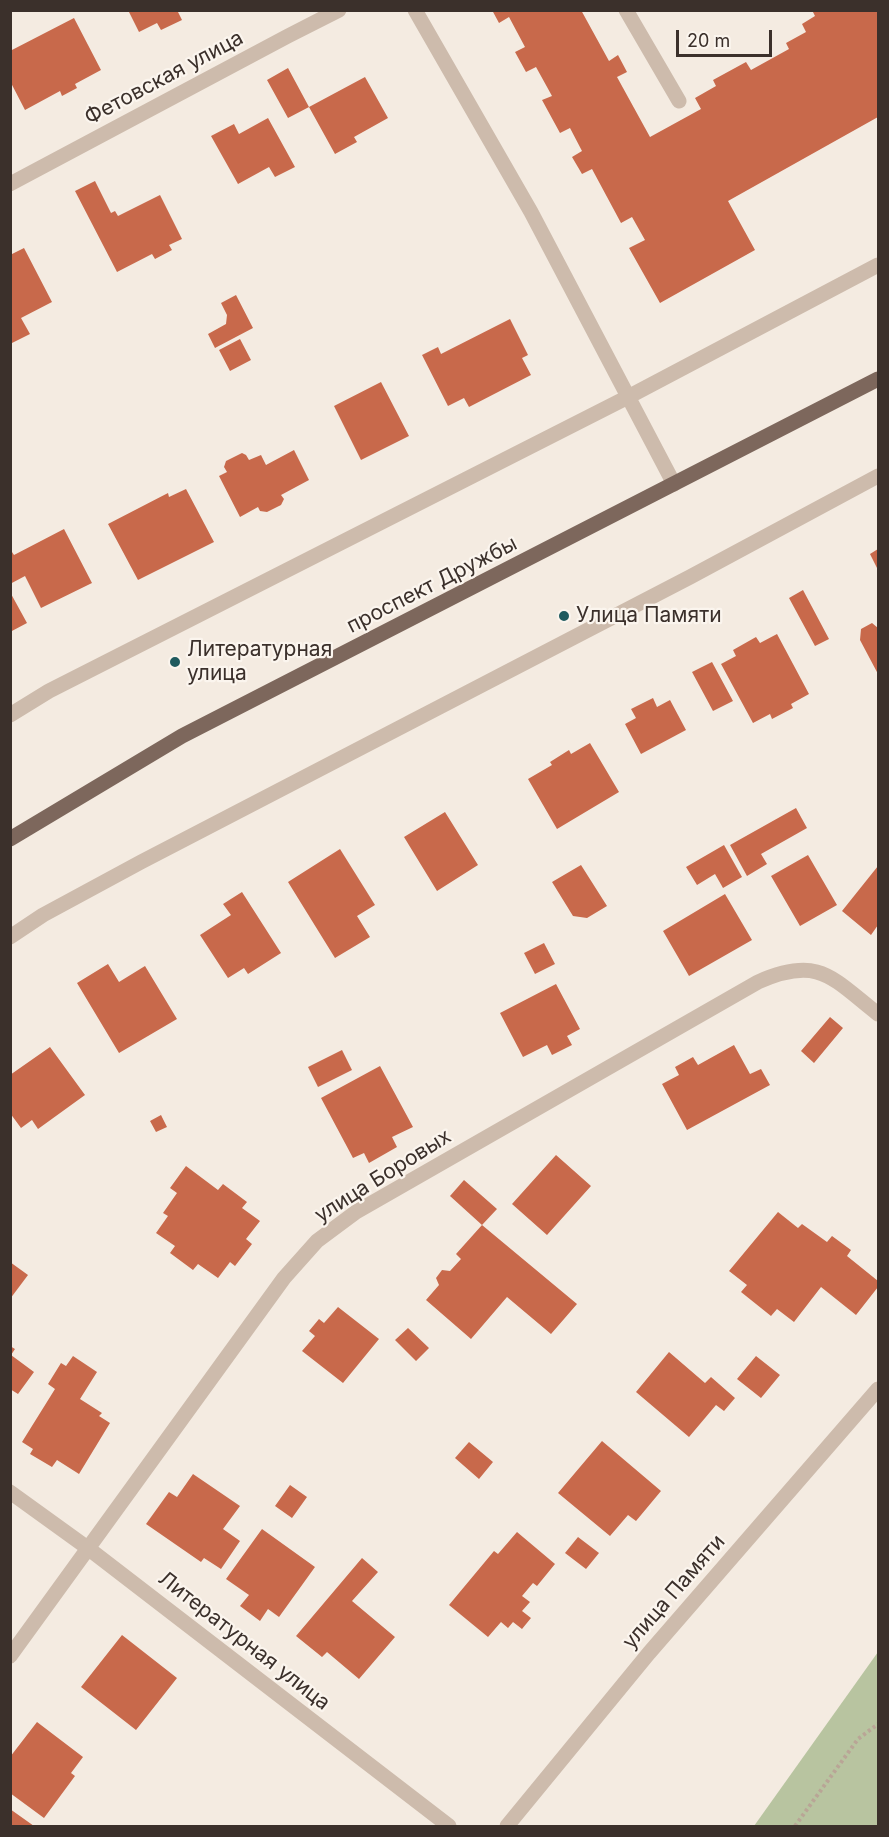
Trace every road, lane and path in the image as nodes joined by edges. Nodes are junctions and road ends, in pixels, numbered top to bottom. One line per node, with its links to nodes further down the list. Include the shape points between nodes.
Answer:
1 (339, 10): 5 (street, Фетовская улица)
2 (415, 10): 8 (street, via 531,212)
3 (626, 10): 4 (street)
4 (679, 101)
5 (10, 184)
6 (879, 265): 8 (street)
7 (879, 379): 10 (main road, проспект Дружбы)
8 (628, 397): 10 (street); 11 (street, via 49,691)
9 (879, 476): 13 (street, via 132,867)
10 (674, 484): 12 (main road, проспект Дружбы, via 183,736)
11 (10, 715)
12 (10, 839)
13 (10, 937)
14 (879, 1014): 17 (street, улица Боровых, via 822,972 797,970 777,974 356,1212 317,1241 284,1278)
15 (879, 1389): 21 (street, улица Памяти, via 649,1653)
16 (10, 1492): 17 (street, Литературная улица)
17 (89, 1548): 18 (street, улица Боровых); 20 (street, Литературная улица)
18 (10, 1656)
19 (879, 1724): 22 (path, via 858,1739)
20 (449, 1827)
21 (507, 1827)
22 (795, 1827)

